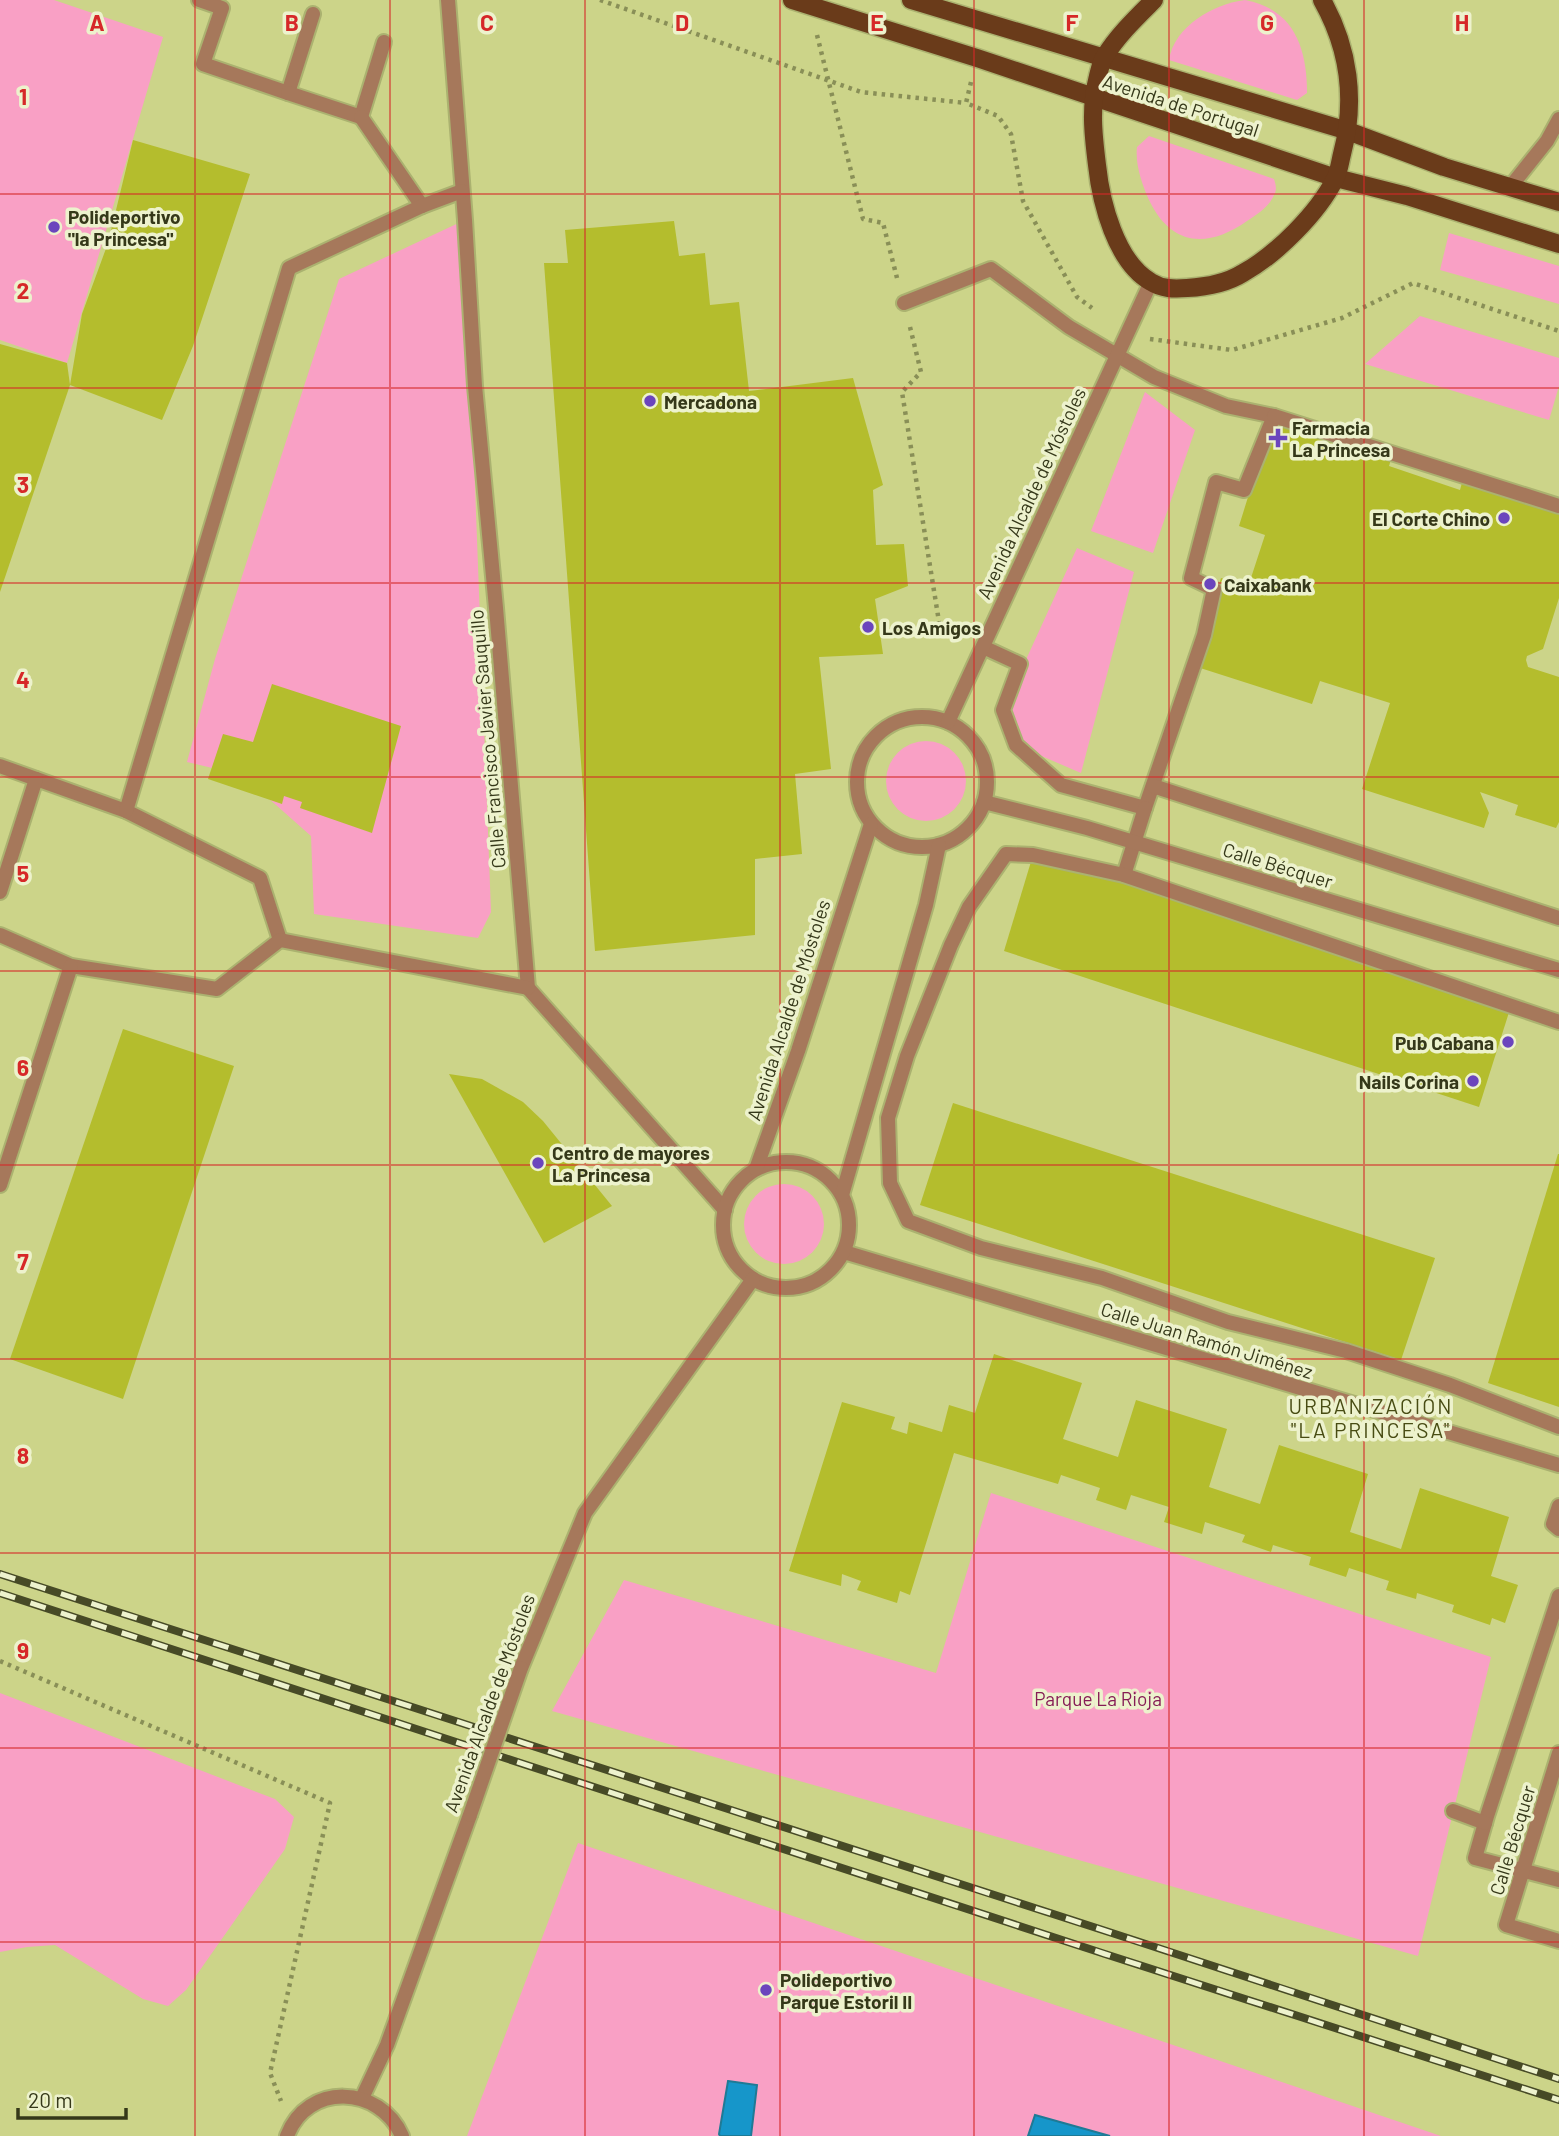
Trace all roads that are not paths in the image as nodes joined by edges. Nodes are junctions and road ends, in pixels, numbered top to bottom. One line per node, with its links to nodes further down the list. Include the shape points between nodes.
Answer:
1 (199, 0): 10 (street, via 222,8 203,64)
2 (448, 0): 17 (street, Calle Francisco Javier Sauquillo)
3 (911, 0): 9 (main road, Avenida de Portugal)
4 (1154, 0): 9 (main road)
5 (1322, 0): 14 (main road, via 1343,46 1350,87)
6 (801, 3): 11 (main road, Avenida de Portugal)
7 (313, 14): 10 (street)
8 (384, 42): 12 (street)
9 (1103, 57): 11 (main road); 14 (main road, Avenida de Portugal)
10 (288, 93): 12 (street)
11 (1093, 98): 15 (main road, Avenida de Portugal); 21 (main road, via 1100,192 1117,241 1132,266)
12 (361, 117): 19 (street)
13 (1559, 119): 16 (street)
14 (1348, 131): 15 (main road); 16 (main road, Avenida de Portugal)
15 (1336, 178): 20 (main road, Avenida de Portugal); 21 (main road, via 1309,216 1242,274 1204,287 1169,289)
16 (1511, 186): 18 (main road, Avenida de Portugal)
17 (463, 191): 19 (street); 44 (street, Calle Francisco Javier Sauquillo, via 475,386)
18 (1559, 202)
19 (422, 206): 33 (street, via 289,268)
20 (1559, 244)
21 (1151, 282): 23 (street, Avenida Alcalde de Móstoles)
22 (904, 303): 23 (street, via 991,269 1069,327)
23 (1118, 355): 24 (street, via 1154,377 1226,406); 26 (street, Avenida Alcalde de Móstoles)
24 (1274, 416): 25 (street); 30 (street, via 1244,489 1216,482 1191,578 1214,589)
25 (1559, 506)
26 (983, 647): 27 (street, Avenida Alcalde de Móstoles); 32 (street, via 1020,664 1003,710 1016,746 1061,785)
27 (948, 722): 31 (street, via 968,736 982,755 988,779); 34 (street, via 928,716 905,718 885,726 869,742 859,762 856,784 860,805)
28 (0, 766): 29 (street)
29 (36, 779): 33 (street); 38 (street)
30 (1153, 786): 32 (street); 39 (street)
31 (984, 802): 35 (street, Calle Bécquer); 36 (street, via 958,837)
32 (1145, 808): 35 (street)
33 (126, 811): 41 (street, via 260,878)
34 (872, 824): 36 (street, via 890,840 914,847); 46 (street, Avenida Alcalde de Móstoles)
35 (1135, 843): 37 (street); 43 (street, Calle Bécquer)
36 (939, 845): 48 (street)
37 (1124, 875): 45 (street); 52 (street, via 1006,853 969,907 907,1056 888,1118 890,1183 908,1221 981,1248 1102,1278 1228,1322 1346,1352)
38 (0, 892)
39 (1559, 918)
40 (0, 935): 42 (street)
41 (280, 940): 42 (street, via 217,989); 44 (street)
42 (71, 966): 47 (street)
43 (1559, 970)
44 (528, 988): 49 (street)
45 (1559, 1022)
46 (756, 1170): 48 (street, via 775,1163 814,1168); 49 (street, via 731,1194)
47 (0, 1185)
48 (842, 1195): 50 (street, via 849,1214)
49 (725, 1210): 51 (street, via 728,1249)
50 (844, 1252): 51 (street, via 815,1282 795,1288 773,1287); 53 (street, Calle Juan Ramón Jiménez)
51 (753, 1279): 63 (street, Avenida Alcalde de Móstoles, bridge, via 585,1513 520,1668 387,2045)
52 (1559, 1427)
53 (1559, 1465)
54 (1559, 1506): 55 (street, via 1553,1524)
55 (1559, 1529)
56 (1559, 1596): 59 (street)
57 (1559, 1753): 60 (street, Calle Bécquer)
58 (1453, 1811): 59 (street)
59 (1485, 1823): 60 (street, via 1475,1858)
60 (1523, 1870): 61 (street); 62 (street, Calle Bécquer, via 1506,1925)
61 (1559, 1880)
62 (1559, 1941)
63 (362, 2098): 64 (street, via 322,2099 305,2109); 65 (street, via 382,2108)
64 (289, 2130)
65 (402, 2136)

